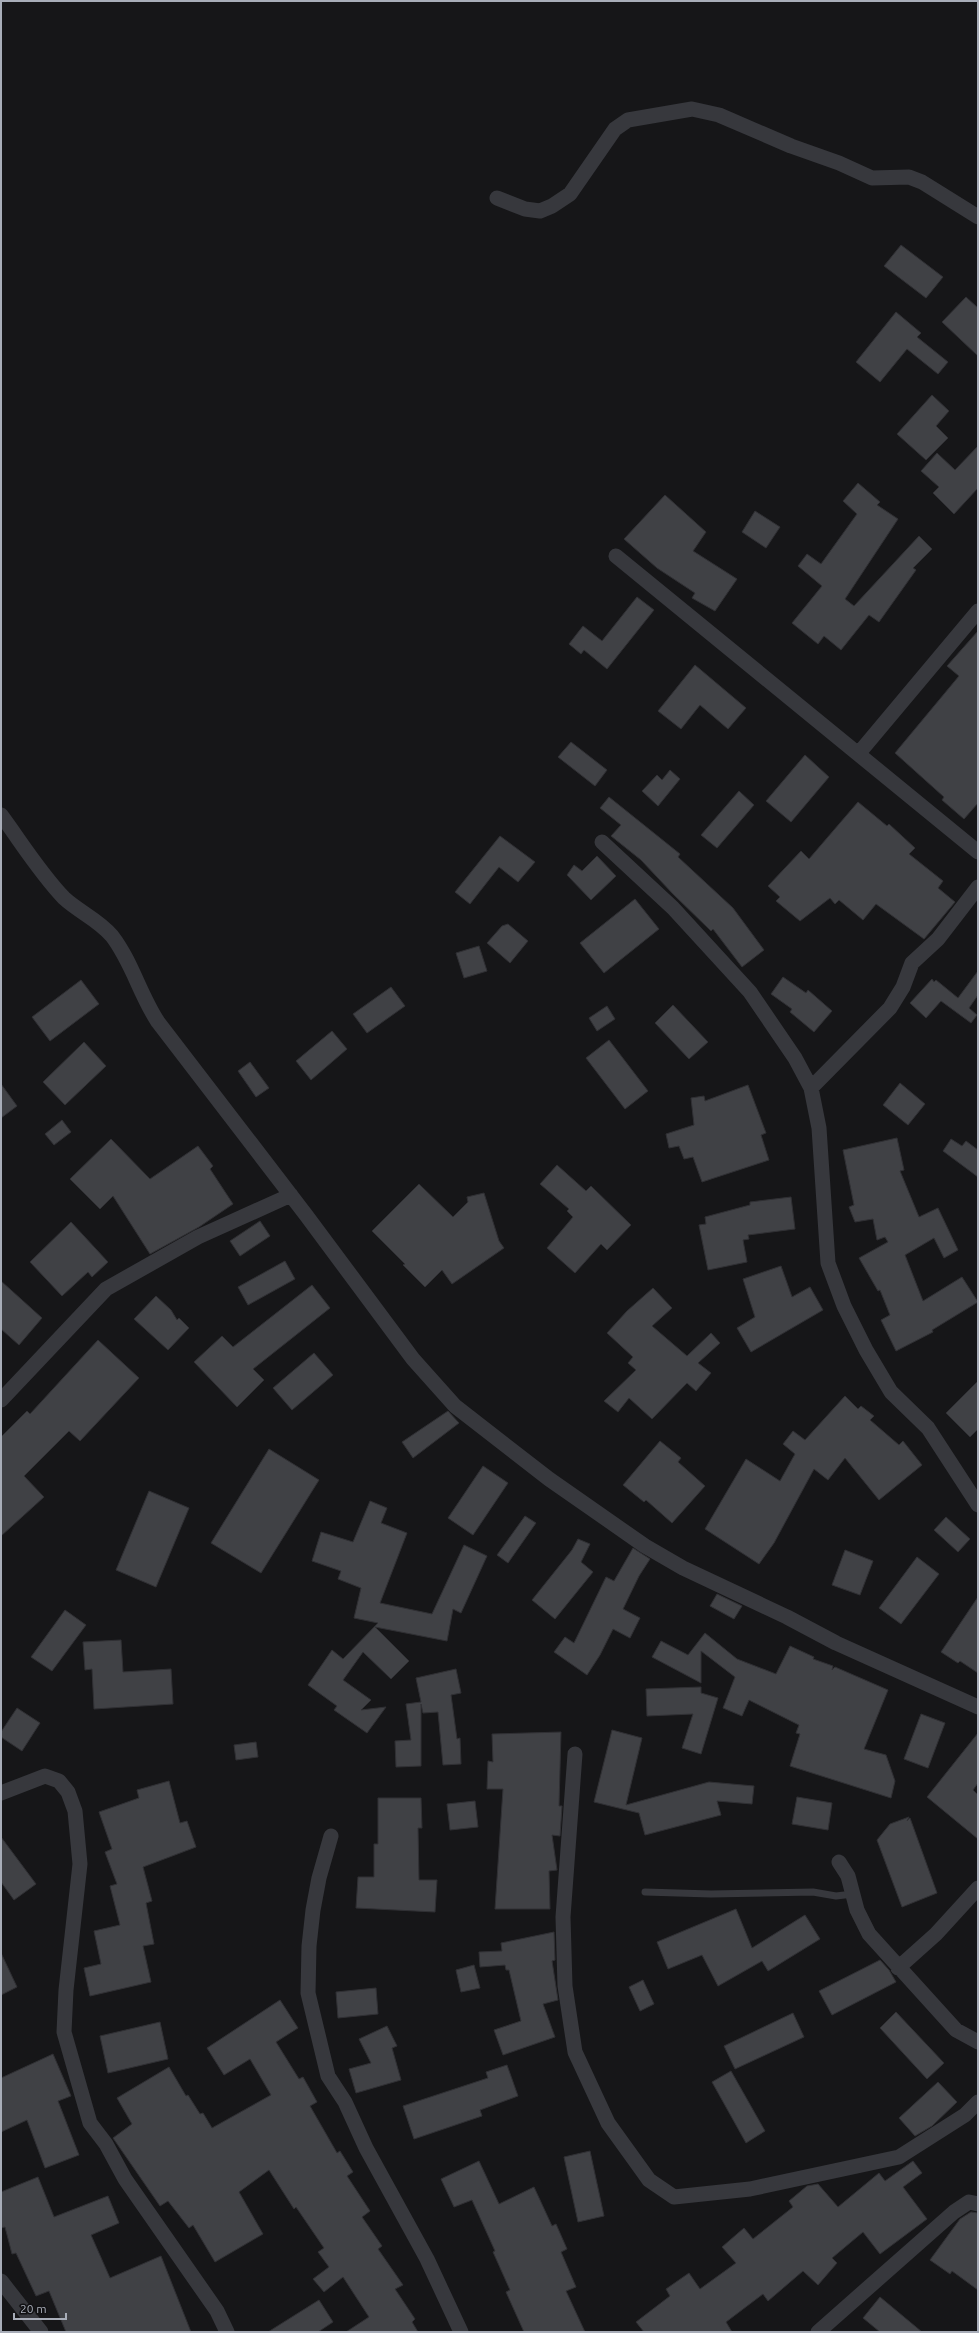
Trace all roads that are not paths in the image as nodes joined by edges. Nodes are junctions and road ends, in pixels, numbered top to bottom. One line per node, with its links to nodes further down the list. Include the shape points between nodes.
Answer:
1 (497, 198): 2 (street, via 525,209 540,211 552,206 570,194 615,129 628,120 692,109 719,115 872,178 909,177 922,182)
2 (978, 217)
3 (616, 556): 5 (street)
4 (978, 612): 5 (street)
5 (859, 753): 8 (street)
6 (1, 815): 11 (street, via 63,897 110,934 127,960 143,997 158,1022)
7 (602, 842): 10 (street, via 673,908 750,992 795,1058)
8 (978, 852)
9 (978, 887): 10 (street, via 938,939 912,963 903,987 890,1008)
10 (811, 1088): 13 (street, via 819,1128 828,1263 844,1306 891,1392 928,1428)
11 (291, 1195): 12 (street, via 198,1237 106,1289); 14 (street, via 413,1359 444,1395 549,1479 645,1546 682,1568 836,1643)
12 (1, 1400)
13 (978, 1505)
14 (978, 1707)
15 (575, 1754): 24 (street, via 564,1917 565,1986 575,2052 608,2123 649,2180 674,2197 750,2188 899,2157 966,2115)
16 (1, 1793): 28 (street, via 45,1776 59,1782 68,1792 74,1811 80,1864 64,2032 77,2081 90,2123 217,2311)
17 (331, 1836): 29 (street, via 313,1910 308,1985 328,2076 345,2102 366,2148 427,2259)
18 (838, 1862): 21 (street, via 848,1876)
19 (978, 1888): 22 (street, via 936,1934)
20 (645, 1892): 21 (lane, via 813,1892 836,1896)
21 (854, 1894): 22 (street, via 857,1910 869,1934)
22 (898, 1968): 23 (street, via 956,2030)
23 (978, 2042)
24 (978, 2102)
25 (978, 2204): 30 (street, via 969,2202 954,2212)
26 (1, 2282): 27 (street)
27 (41, 2332)
28 (227, 2332)
29 (461, 2332)
30 (818, 2332)

